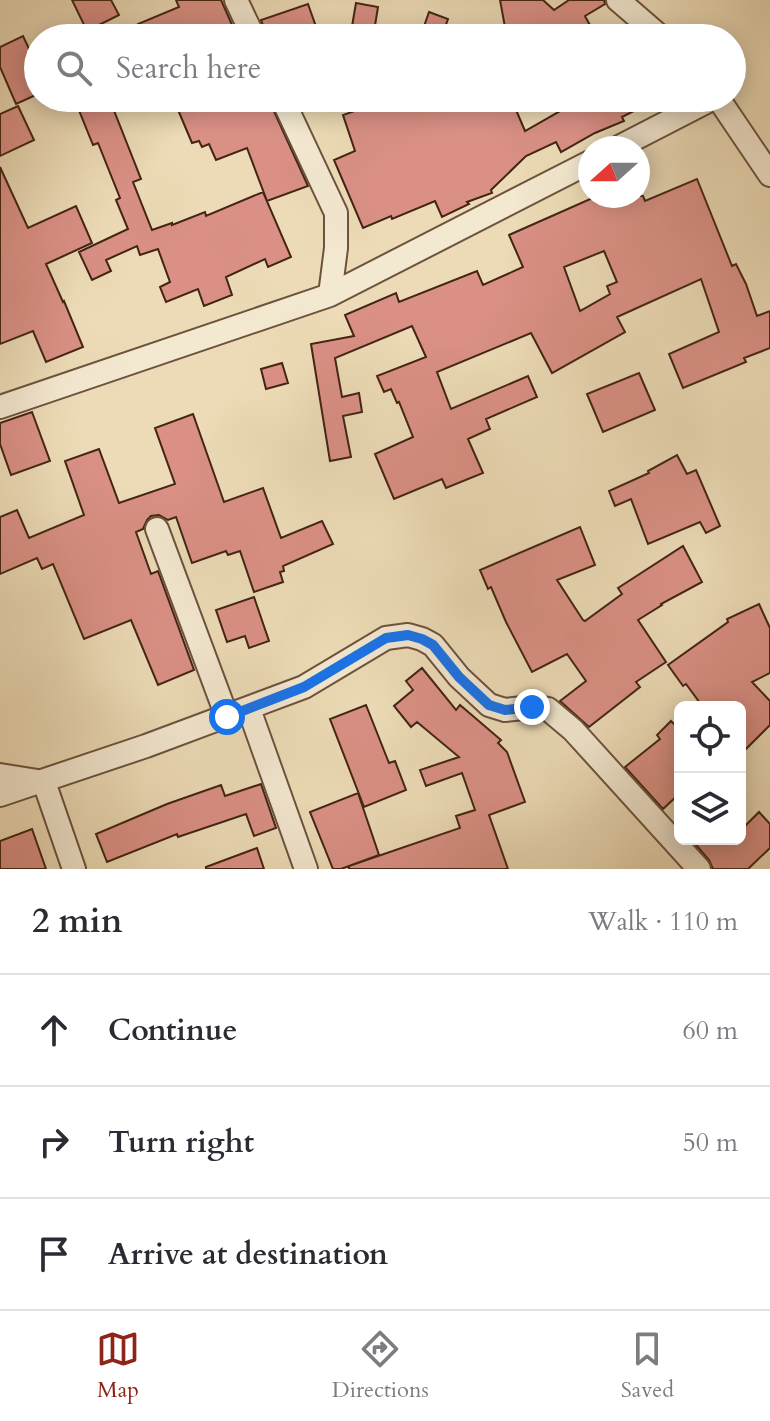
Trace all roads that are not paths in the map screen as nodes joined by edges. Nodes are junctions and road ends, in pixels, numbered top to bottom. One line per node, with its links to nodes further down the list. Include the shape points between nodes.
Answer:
1 (236, 0): 3 (street)
2 (618, 0): 4 (street)
3 (247, 24)
4 (646, 24)
5 (289, 112): 11 (street, via 336,213)
6 (688, 112): 8 (street)
7 (726, 112): 10 (street)
8 (641, 136)
9 (578, 168): 11 (street)
10 (770, 175)
11 (330, 295): 12 (street)
12 (0, 407)
13 (157, 529): 14 (street)
14 (238, 713): 16 (street); 19 (street); 20 (street, via 304,687 386,638 422,639 489,705 548,709)
15 (0, 775): 16 (street)
16 (44, 782): 17 (street); 18 (street)
17 (0, 795)
18 (74, 869)
19 (306, 869)
20 (699, 869)

